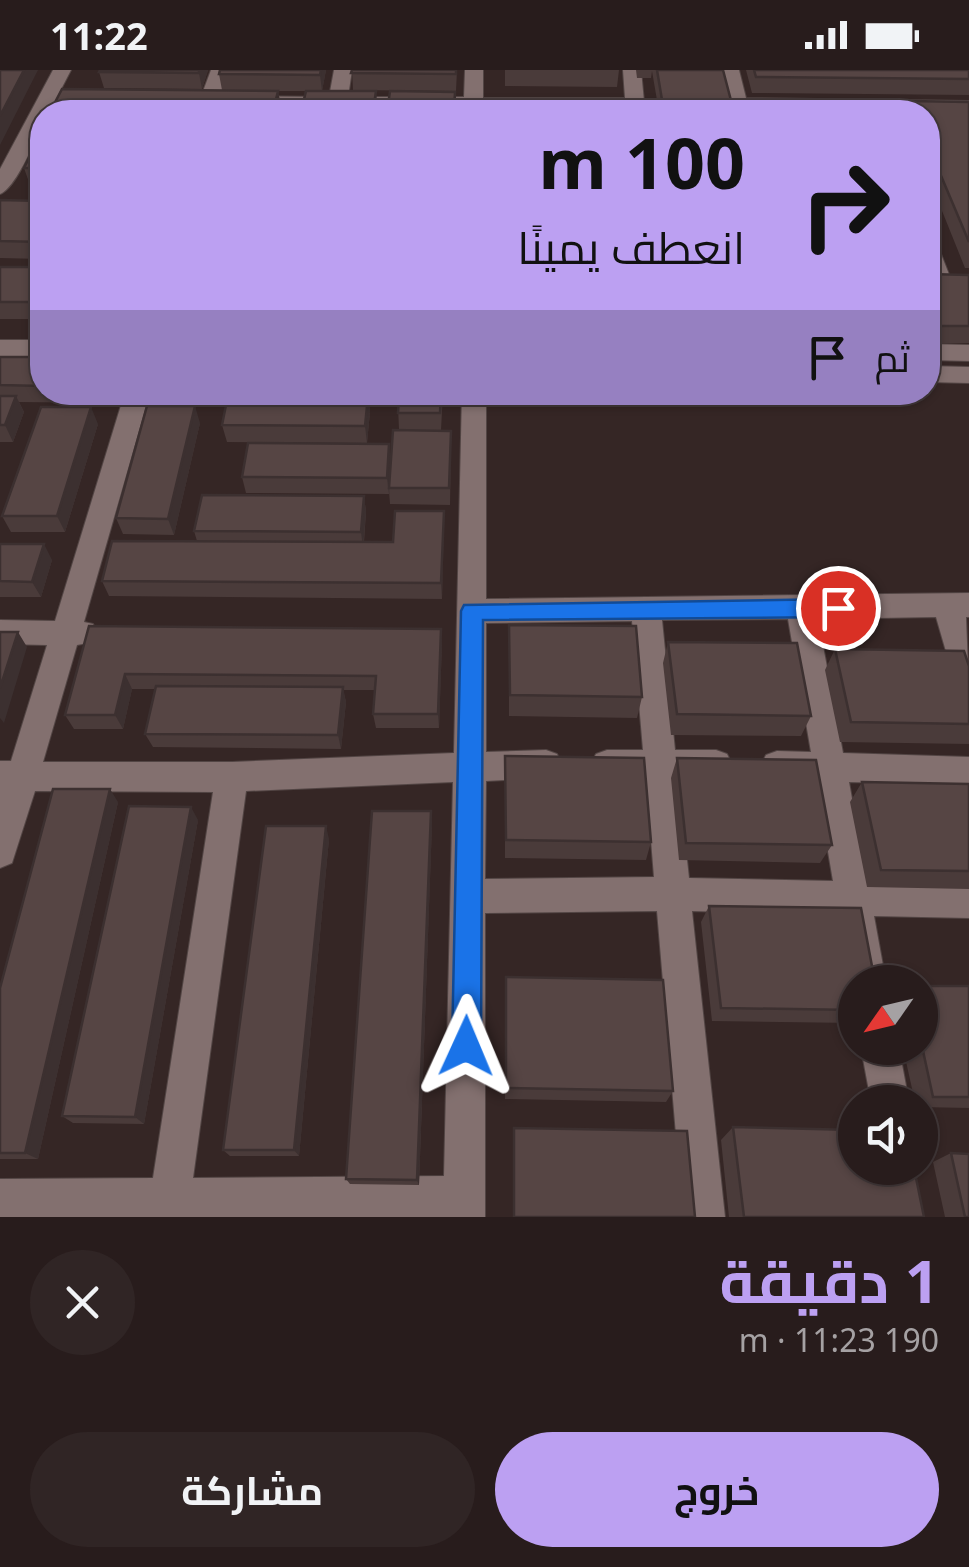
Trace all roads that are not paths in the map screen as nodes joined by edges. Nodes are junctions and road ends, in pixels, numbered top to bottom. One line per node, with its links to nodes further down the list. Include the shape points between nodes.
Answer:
1 (62, 70): 7 (street)
2 (220, 70): 8 (street)
3 (343, 70): 9 (street)
4 (474, 70): 10 (street)
5 (632, 70): 11 (street)
6 (730, 70): 12 (street)
7 (47, 100)
8 (201, 100)
9 (338, 100)
10 (473, 100)
11 (634, 100)
12 (737, 100)
13 (969, 107): 14 (street)
14 (940, 108)
15 (30, 139): 16 (street)
16 (5, 199)
17 (940, 282): 18 (street)
18 (969, 282)
19 (0, 348): 20 (street)
20 (30, 348)
21 (940, 352): 22 (street)
22 (969, 353)
23 (940, 374): 24 (street)
24 (969, 374)
25 (134, 405): 32 (street)
26 (474, 405): 30 (street)
27 (958, 606): 28 (street); 35 (street)
28 (801, 608): 29 (street); 38 (street)
29 (646, 612): 30 (street); 36 (street)
30 (472, 624): 34 (street); 37 (street)
31 (0, 632): 32 (street)
32 (65, 633): 33 (street); 40 (street)
33 (104, 633)
34 (433, 636)
35 (969, 679)
36 (659, 763): 37 (street); 38 (street); 43 (street)
37 (470, 765): 41 (street); 44 (street)
38 (829, 766): 39 (street); 45 (street)
39 (969, 770)
40 (12, 775): 41 (street); 42 (street)
41 (232, 777): 48 (street)
42 (0, 852)
43 (672, 894): 44 (street); 45 (street); 51 (street)
44 (468, 896): 50 (street)
45 (852, 897): 46 (street); 47 (street)
46 (969, 901)
47 (865, 965)
48 (170, 1198): 49 (street); 50 (street)
49 (0, 1200)
50 (464, 1206)
51 (704, 1217)

